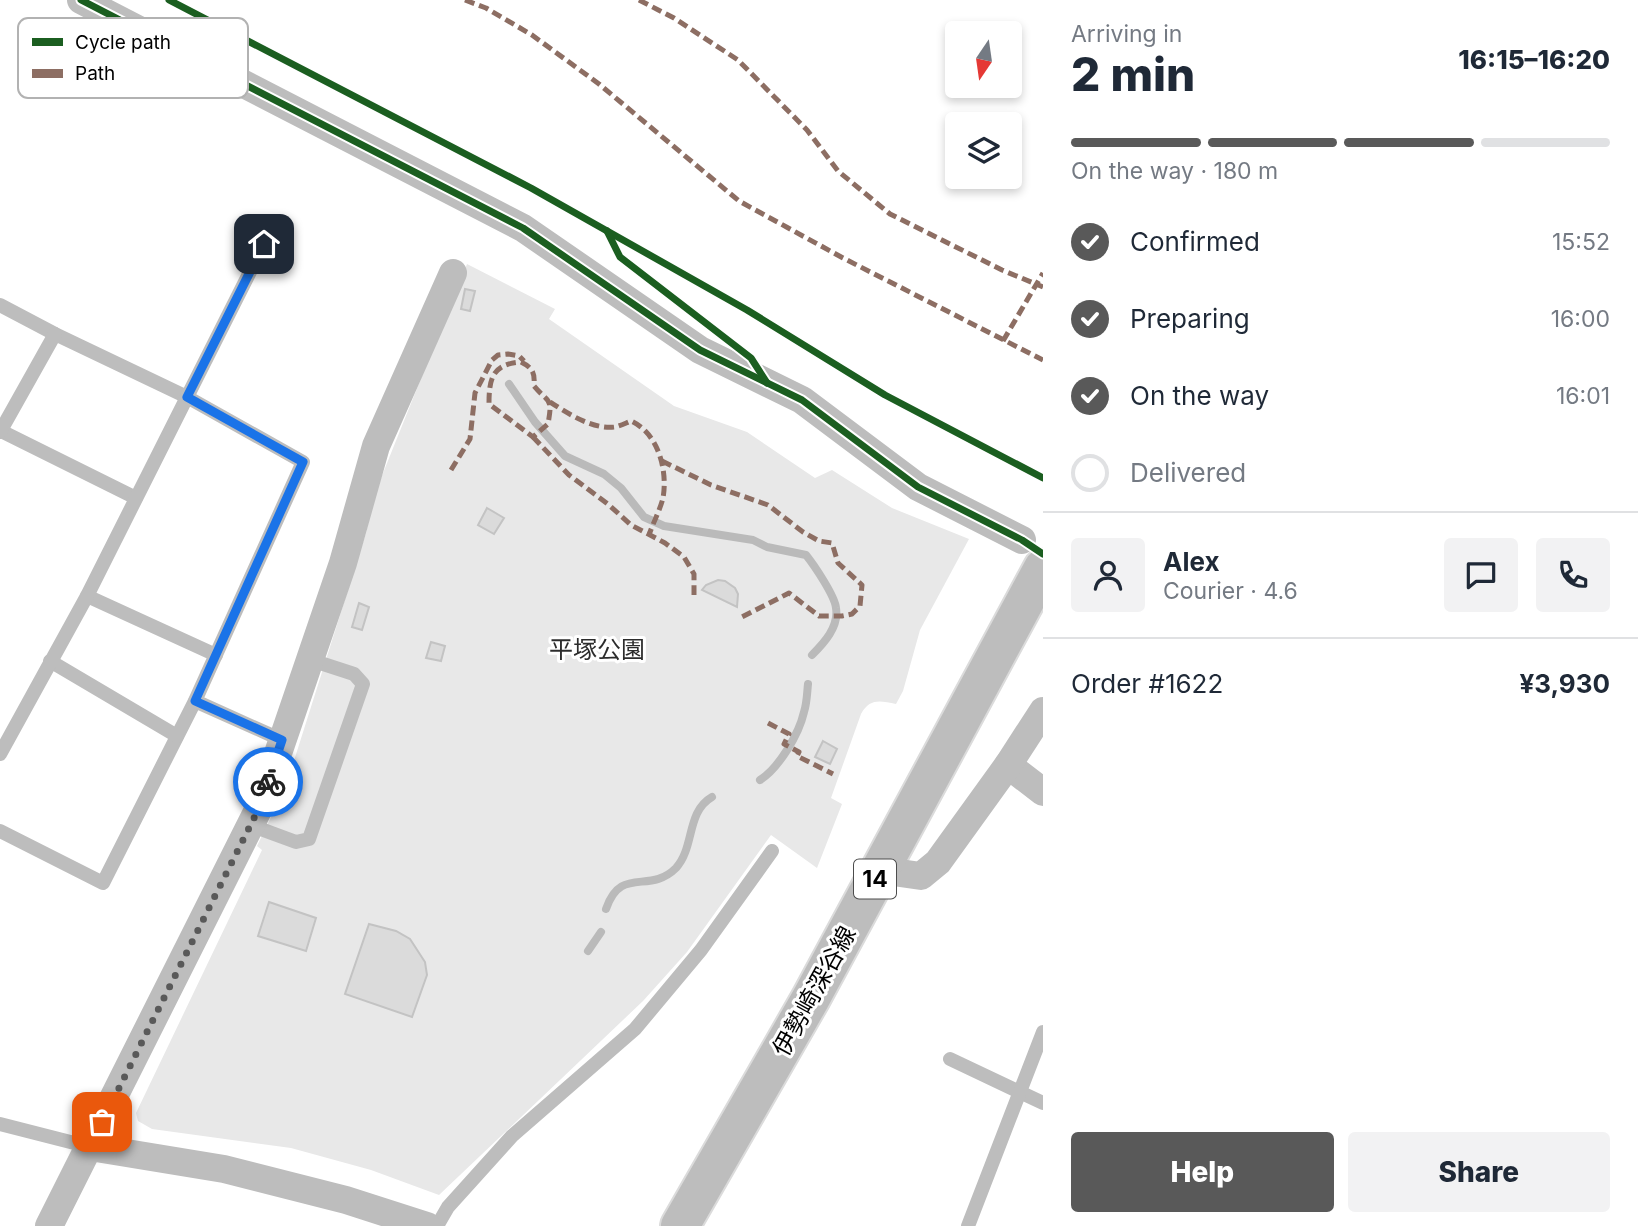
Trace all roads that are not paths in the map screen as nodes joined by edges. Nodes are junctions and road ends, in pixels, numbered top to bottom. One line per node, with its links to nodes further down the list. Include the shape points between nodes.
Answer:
1 (81, 0): 2 (street)
2 (116, 18)
3 (248, 86): 11 (street, via 523,228 700,350 802,400 918,487)
4 (264, 244): 8 (lane)
5 (453, 274): 14 (street, via 376,446)
6 (0, 305): 7 (lane)
7 (55, 334): 8 (lane); 9 (lane)
8 (187, 397): 10 (lane); 13 (lane, via 303,462)
9 (0, 432): 10 (lane)
10 (136, 498): 12 (lane)
11 (1033, 554): 26 (main road, 伊勢崎深谷線 / 14)
12 (87, 596): 13 (lane); 15 (lane)
13 (216, 655): 16 (lane)
14 (311, 660): 19 (street); 23 (lane, via 354,674 363,684 309,839 296,842)
15 (50, 661): 18 (lane); 20 (lane)
16 (195, 701): 18 (lane); 19 (lane)
17 (1043, 711): 21 (street)
18 (177, 736): 24 (lane, via 103,883)
19 (282, 740): 23 (street)
20 (0, 754)
21 (1008, 765): 22 (street); 26 (street, via 938,862 921,876)
22 (1043, 792)
23 (250, 825): 32 (street)
24 (0, 831)
25 (772, 851): 35 (lane, via 701,950 635,1029 512,1136 446,1208)
26 (879, 870): 36 (main road, 伊勢崎深谷線 / 14)
27 (1043, 1032): 29 (lane)
28 (950, 1059): 29 (lane)
29 (1018, 1092): 30 (lane); 37 (lane)
30 (1043, 1103)
31 (0, 1124): 32 (lane)
32 (90, 1147): 33 (street); 34 (street, via 224,1168)
33 (49, 1226)
34 (427, 1226)
35 (437, 1226)
36 (680, 1226)
37 (968, 1226)

